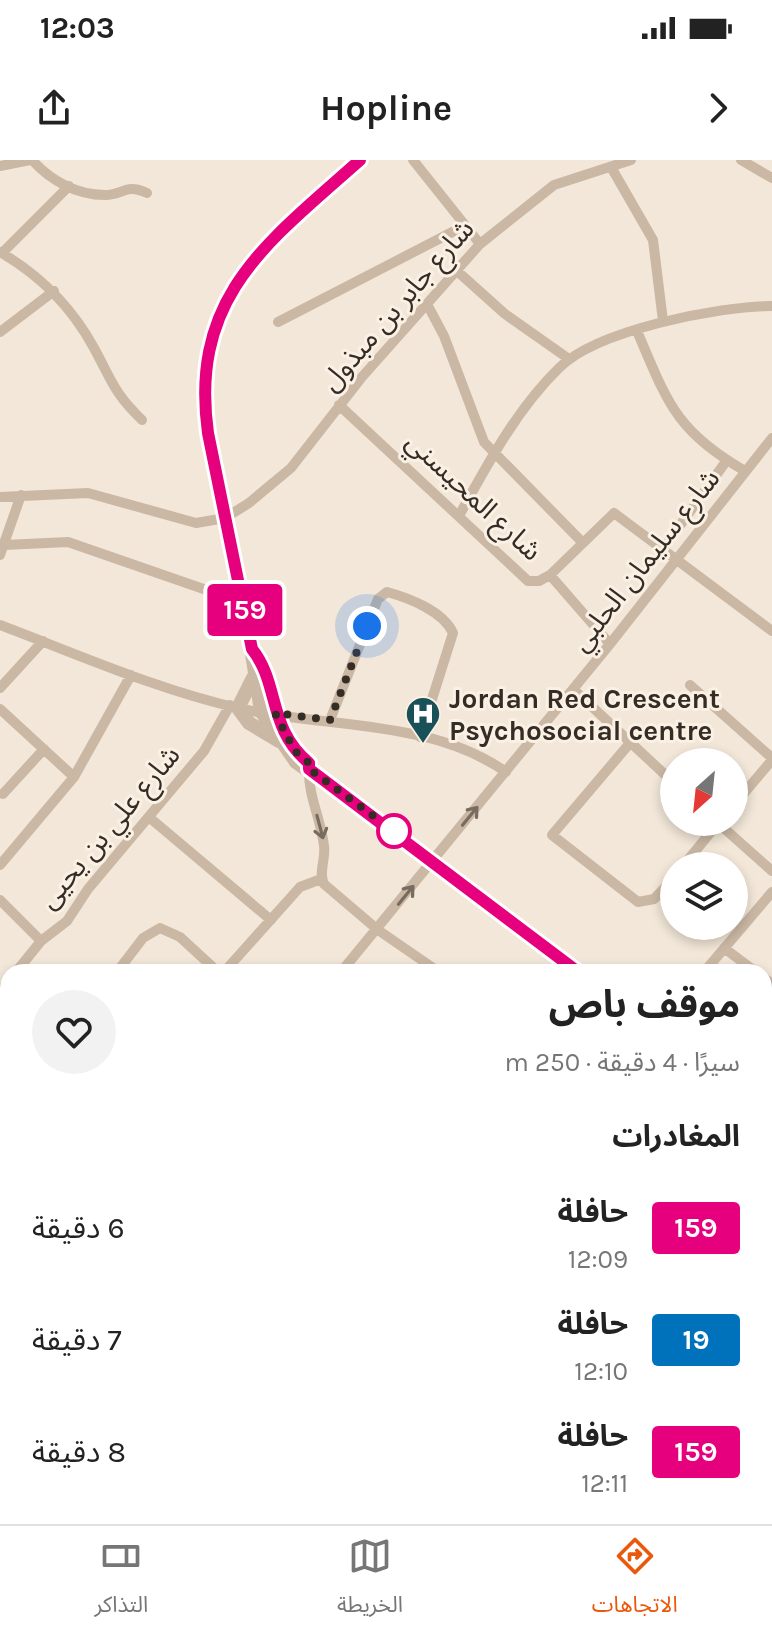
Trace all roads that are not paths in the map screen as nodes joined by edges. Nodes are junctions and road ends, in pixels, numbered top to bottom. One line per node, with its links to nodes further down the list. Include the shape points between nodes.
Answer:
1 (31, 160): 6 (street); 9 (street, via 51,181)
2 (360, 160): 32 (street, via 260,251 230,293 217,323 206,360 204,400)
3 (413, 160): 11 (street)
4 (631, 160): 7 (street, شارع جابر بن مبذول)
5 (741, 160): 8 (street)
6 (0, 166)
7 (611, 167): 12 (street, شارع جابر بن مبذول, via 554,185); 18 (street, via 653,240)
8 (772, 178)
9 (69, 186): 10 (street, via 103,195 132,187); 13 (street)
10 (147, 193)
11 (464, 226): 12 (street); 19 (street)
12 (480, 244): 14 (street, شارع جابر بن مبذول)
13 (1, 252): 15 (street)
14 (457, 271): 16 (street, شارع جابر بن مبذول); 22 (street, via 505,314)
15 (54, 291): 21 (street); 24 (street, via 93,347 114,390)
16 (427, 304): 23 (street, شارع جابر بن مبذول); 26 (street)
17 (772, 306): 18 (street, via 712,310)
18 (663, 321): 20 (street)
19 (278, 322)
20 (637, 331): 22 (street); 27 (street, via 672,411)
21 (0, 332)
22 (569, 359): 26 (street)
23 (339, 405): 31 (street, شارع المحيسني); 32 (street, شارع جابر بن مبذول, via 291,468)
24 (142, 420)
25 (772, 438): 28 (street, شارع سليمان الحلبي)
26 (493, 453): 31 (street); 33 (street)
27 (727, 460): 28 (street); 34 (street)
28 (745, 471): 36 (street, شارع سليمان الحلبي)
29 (21, 495): 30 (street); 32 (street, via 88,493 196,523); 35 (street)
30 (0, 497)
31 (460, 514): 37 (street, شارع المحيسني, via 528,581)
32 (225, 518): 38 (street)
33 (582, 542): 34 (street, شارع المحيسني, via 612,513); 37 (street, شارع المحيسني)
34 (663, 549): 36 (street)
35 (2, 550): 38 (street, via 68,542)
36 (677, 559): 40 (street); 42 (street, شارع سليمان الحلبي)
37 (550, 575): 42 (street)
38 (244, 603): 43 (street)
39 (0, 625): 41 (street)
40 (770, 625)
41 (43, 641): 44 (street); 47 (street)
42 (610, 644): 48 (street, شارع سليمان الحلبي)
43 (252, 649): 45 (street); 51 (street, via 260,660)
44 (131, 675): 49 (street); 61 (street)
45 (253, 678): 49 (street); 51 (street)
46 (690, 685): 57 (street)
47 (0, 688)
48 (573, 689): 55 (street); 60 (street, شارع سليمان الحلبي)
49 (234, 707): 51 (street); 54 (street); 64 (street, شارع علي بن يحيى)
50 (0, 709): 56 (street)
51 (268, 712): 52 (street); 54 (street); 58 (street)
52 (330, 720): 53 (street); 53 (street, via 378,599 387,592 438,616 453,633)
53 (420, 737): 60 (street, via 473,752)
54 (280, 742): 58 (street, via 292,759)
55 (630, 743): 59 (street); 73 (street, via 552,835 638,902)
56 (44, 749): 61 (street); 63 (street)
57 (772, 759): 62 (street)
58 (309, 769): 68 (street); 71 (street, one-way to 71, via 309,790 324,846)
59 (660, 770)
60 (506, 772): 68 (street, شارع سليمان الحلبي, one-way to 60)
61 (74, 777): 69 (street)
62 (748, 788)
63 (3, 794)
64 (150, 818): 75 (street); 77 (street, شارع علي بن يحيى, via 67,921)
65 (707, 836): 67 (street)
66 (733, 836): 70 (street)
67 (694, 852)
68 (434, 861): 76 (street, شارع سليمان الحلبي, one-way to 68); 85 (street)
69 (0, 865)
70 (772, 871)
71 (322, 882): 75 (street, via 304,883); 76 (street)
72 (772, 892): 78 (street)
73 (660, 893)
74 (0, 900): 77 (street)
75 (271, 920): 82 (street)
76 (378, 930): 83 (street, شارع سليمان الحلبي); 84 (street)
77 (41, 941): 79 (street, شارع علي بن يحيى)
78 (724, 948): 86 (street); 87 (street)
79 (22, 964)
80 (123, 964): 81 (street, via 143,938 160,928 180,937)
81 (212, 964)
82 (229, 964)
83 (348, 964)
84 (427, 964)
85 (568, 964)
86 (711, 964)
87 (745, 964)

